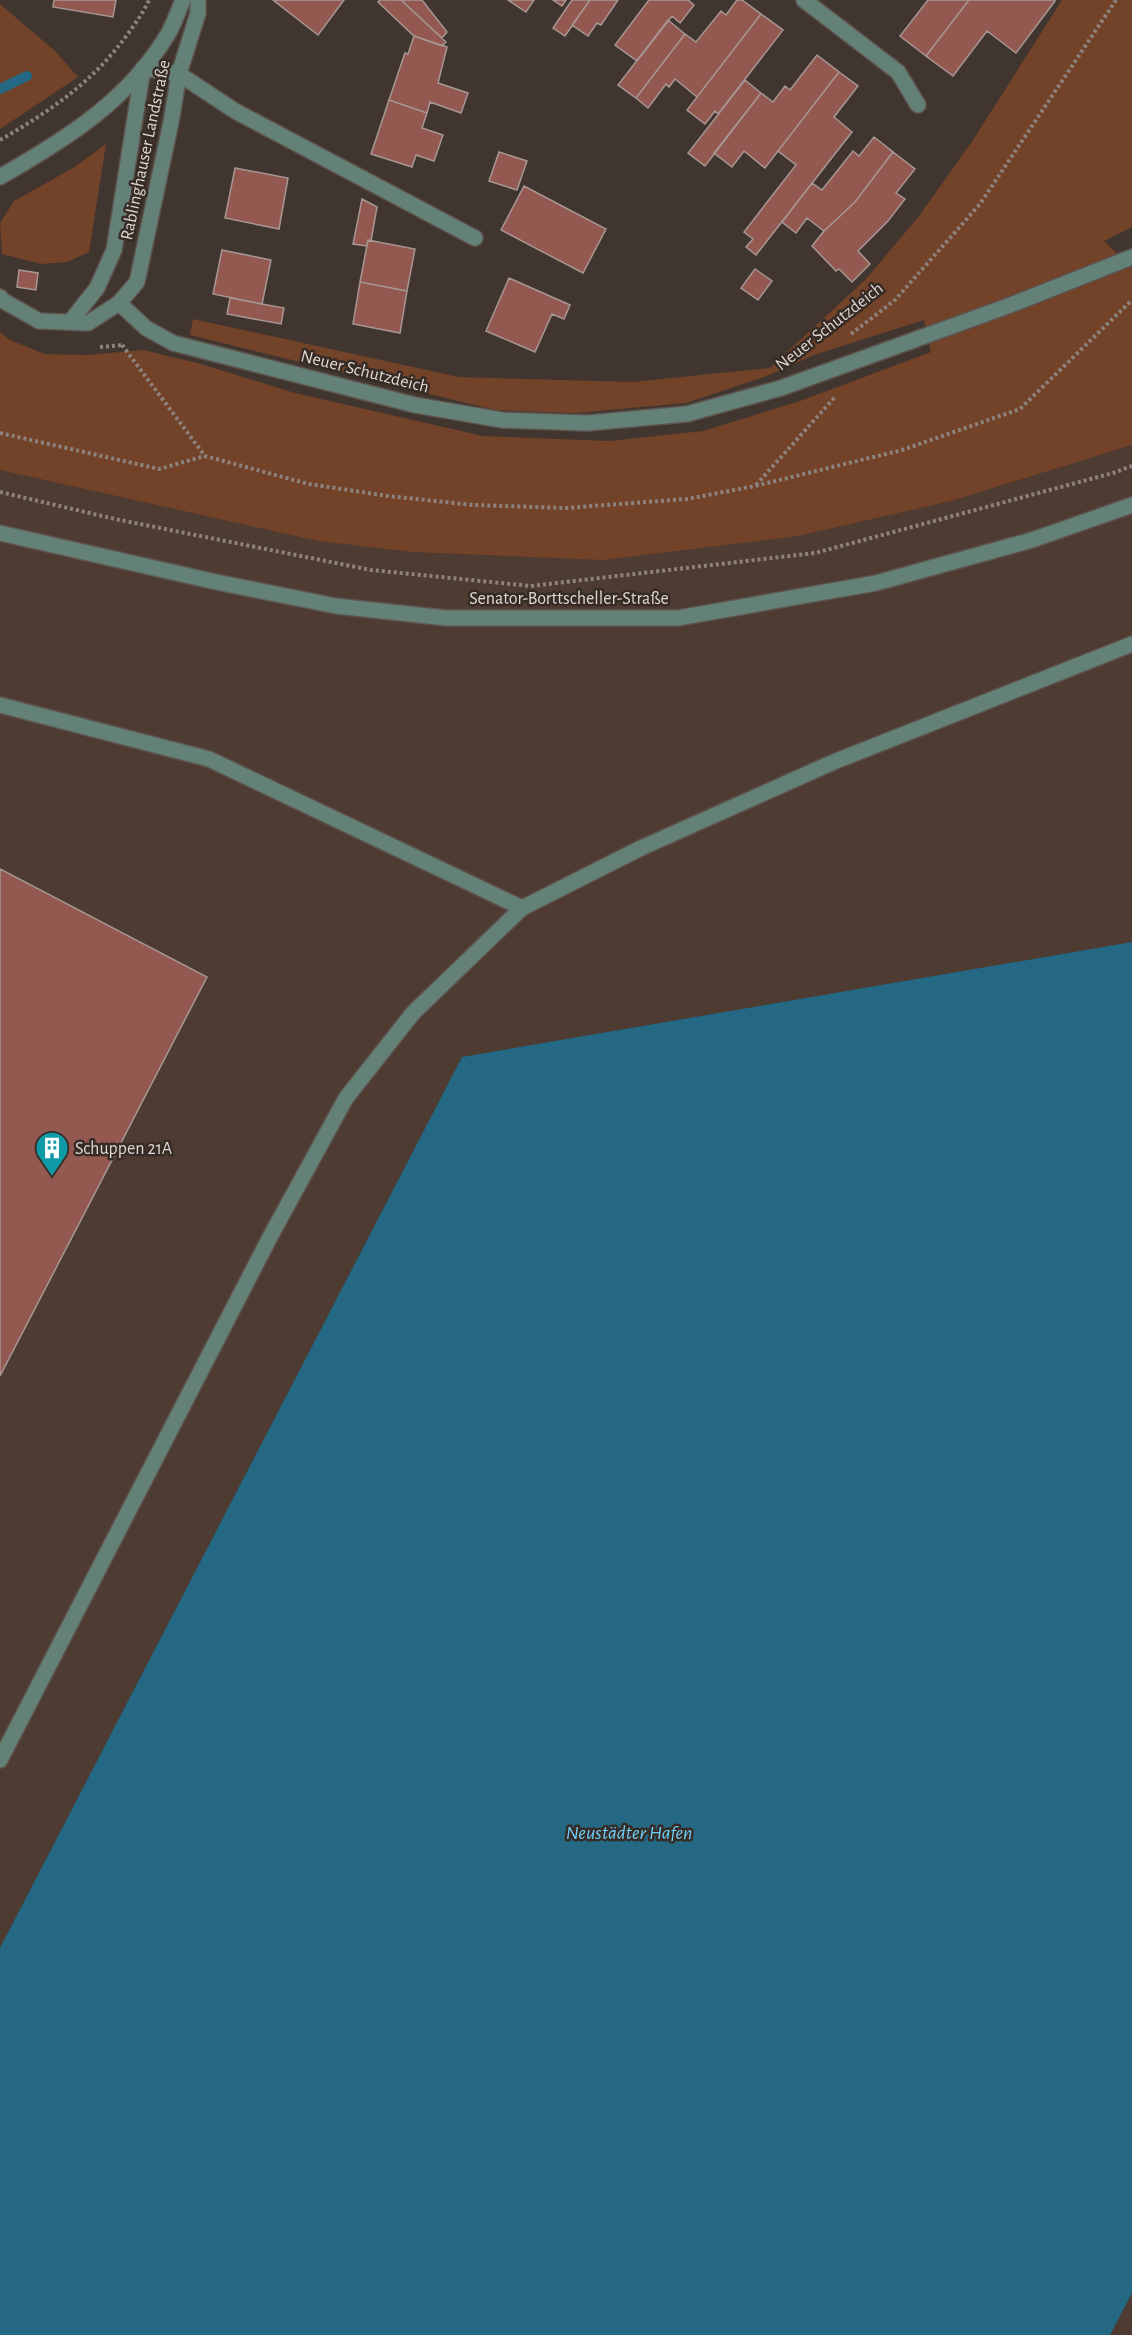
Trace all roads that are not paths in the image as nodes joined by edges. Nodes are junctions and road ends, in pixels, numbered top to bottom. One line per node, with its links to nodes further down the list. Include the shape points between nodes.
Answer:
1 (183, 0): 4 (street, Rablinghauser Landstraße, via 169,33)
2 (198, 0): 5 (street, Rablinghauser Landstraße, via 198,13)
3 (804, 0): 6 (street, via 898,72)
4 (143, 68): 5 (street); 7 (street, Rablinghauser Landstraße, via 83,126); 12 (street, via 114,250 97,288)
5 (179, 74): 8 (street, via 235,111); 11 (street, Rablinghauser Landstraße, via 136,282)
6 (918, 105)
7 (0, 177)
8 (476, 237)
9 (1132, 257): 11 (street, Neuer Schutzdeich, via 782,388 687,414 588,423 502,420 415,405 173,343 146,328)
10 (0, 297): 12 (street, via 39,321)
11 (119, 303): 12 (street, via 88,323)
12 (70, 322)
13 (1132, 505): 14 (street, Senator-Borttscheller-Straße, via 1032,540 876,583 678,618 446,618 336,606)
14 (0, 533)
15 (1132, 644): 17 (street, via 836,760 641,848)
16 (0, 705): 17 (street, via 210,759)
17 (522, 908): 18 (street, via 412,1013 346,1098)
18 (0, 1760)

